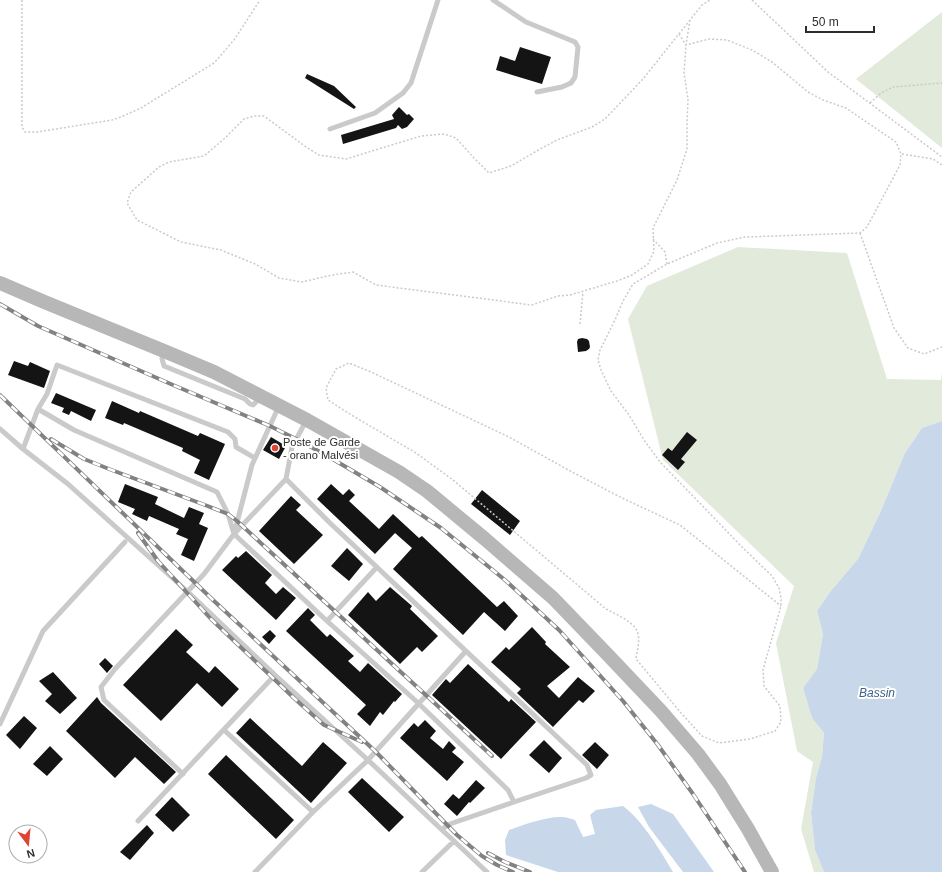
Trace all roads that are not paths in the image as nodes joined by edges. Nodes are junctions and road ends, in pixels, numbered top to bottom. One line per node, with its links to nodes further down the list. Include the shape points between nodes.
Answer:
1 (438, 0): 4 (lane, via 411,83 375,113)
2 (494, 0): 3 (lane, via 526,22 574,42 578,48 575,77 571,83)
3 (537, 92)
4 (330, 128)
5 (0, 283): 6 (street, via 214,372)
6 (279, 405): 8 (street); 11 (lane)
7 (38, 409): 10 (lane); 11 (lane, via 57,365 228,432 235,439 236,447); 13 (lane, via 74,430 217,492)
8 (307, 420): 12 (lane, via 292,446); 33 (street, via 399,472 427,491 553,598 661,711 698,754 720,784)
9 (0, 429): 10 (lane)
10 (23, 449): 16 (lane, via 68,484)
11 (256, 458): 13 (lane)
12 (286, 479): 13 (lane); 15 (lane)
13 (234, 534): 16 (lane); 17 (lane)
14 (125, 542): 21 (lane, via 43,631)
15 (377, 568): 17 (lane); 18 (lane)
16 (188, 592): 19 (lane); 24 (lane, via 101,687 104,700)
17 (327, 620): 20 (lane)
18 (466, 651): 20 (lane); 25 (lane, via 587,764 591,775)
19 (275, 675): 22 (lane); 23 (lane)
20 (419, 704): 23 (lane); 25 (lane, via 508,790)
21 (0, 724)
22 (224, 730): 24 (lane); 26 (lane)
23 (368, 760): 26 (lane); 28 (lane)
24 (183, 774): 27 (lane)
25 (514, 802): 28 (lane, via 447,825)
26 (313, 812): 30 (lane)
27 (138, 821)
28 (442, 830): 29 (lane)
29 (454, 841): 31 (lane); 32 (lane)
30 (255, 872)
31 (422, 872)
32 (487, 872)
33 (772, 872)

